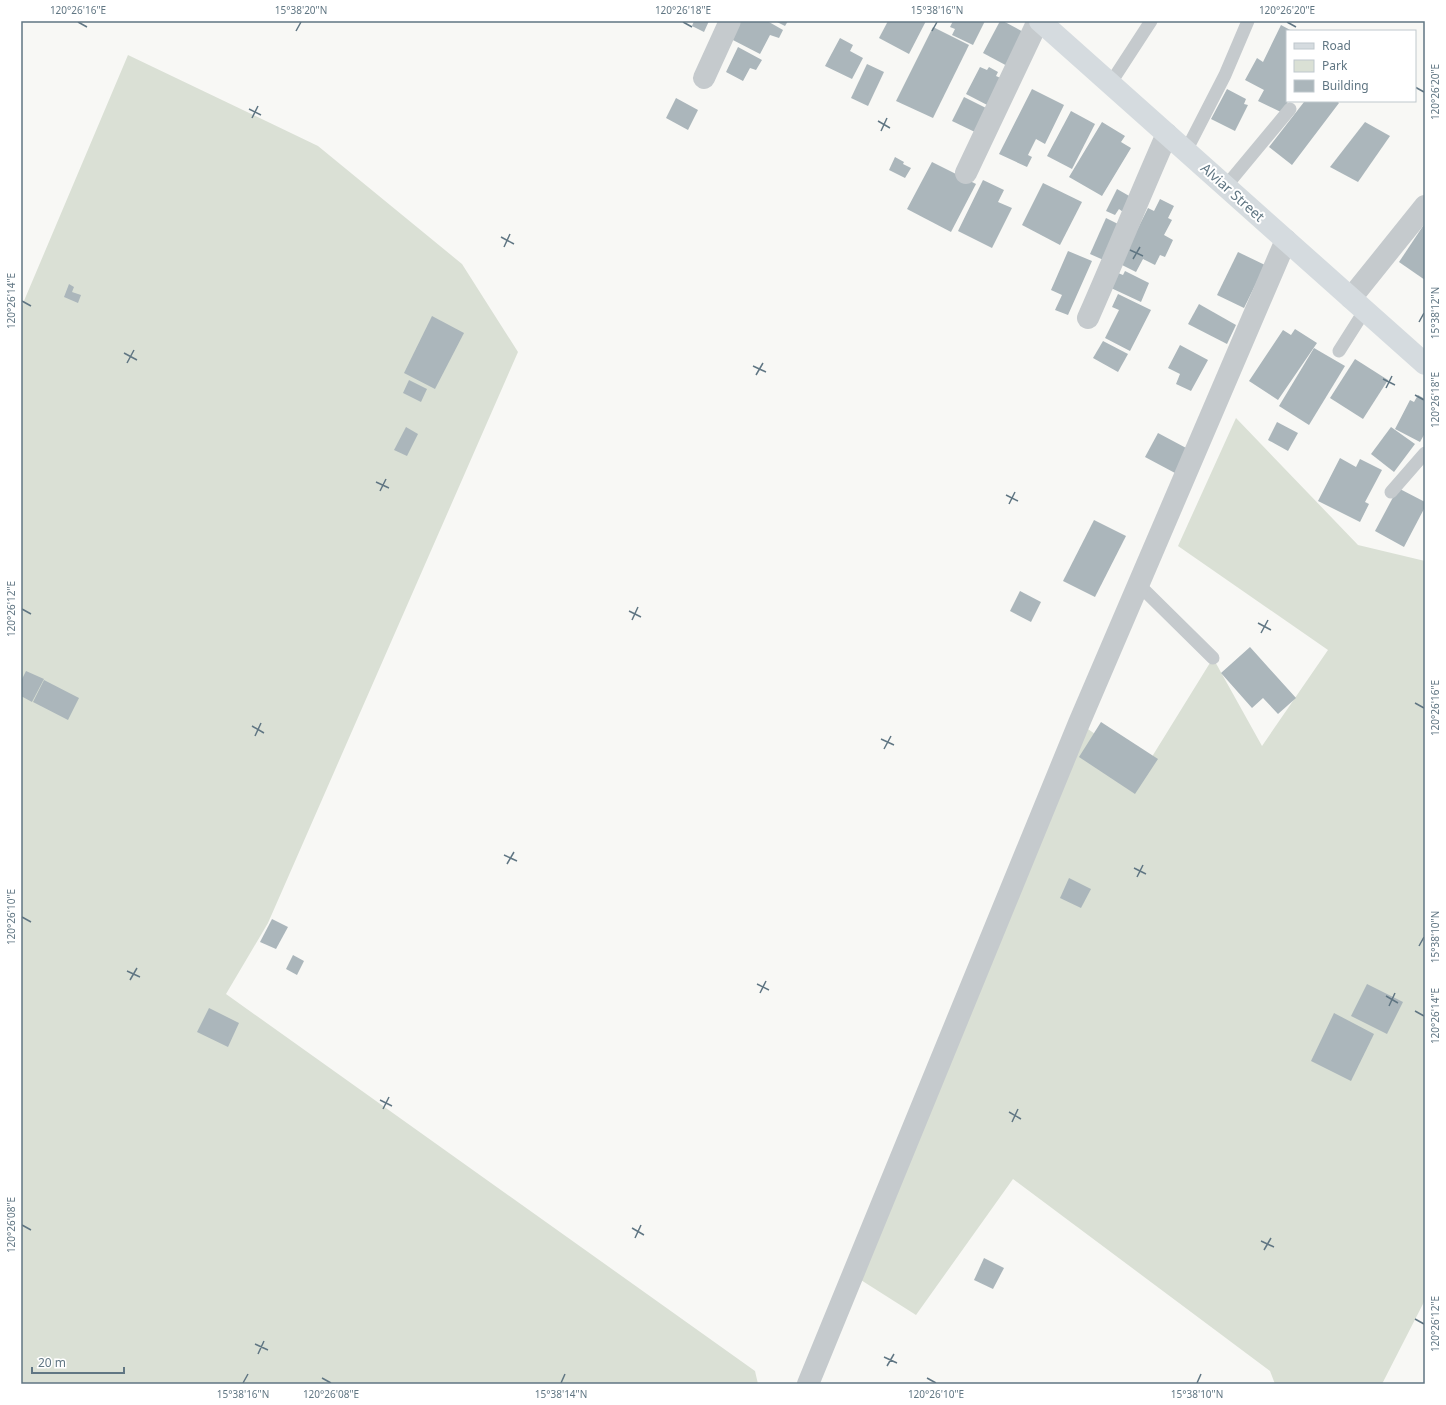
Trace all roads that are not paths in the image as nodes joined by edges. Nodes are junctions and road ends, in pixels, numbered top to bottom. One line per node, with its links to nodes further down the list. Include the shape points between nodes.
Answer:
1 (730, 21): 5 (street)
2 (1151, 21): 6 (lane)
3 (1248, 21): 9 (lane)
4 (1048, 24): 6 (street, Alviar Street); 10 (street)
5 (704, 78)
6 (1110, 84): 8 (street, Alviar Street)
7 (1290, 109): 11 (lane)
8 (1167, 134): 9 (street, Alviar Street); 15 (street)
9 (1186, 151): 11 (street, Alviar Street)
10 (966, 173)
11 (1226, 186): 13 (street, Alviar Street)
12 (1425, 206): 14 (street)
13 (1286, 240): 14 (street, Alviar Street); 20 (street)
14 (1358, 304): 16 (lane); 17 (street, Alviar Street)
15 (1088, 318)
16 (1339, 351)
17 (1425, 364)
18 (1425, 453): 19 (lane)
19 (1391, 492)
20 (1138, 584): 21 (lane); 22 (street)
21 (1213, 658)
22 (808, 1384)

